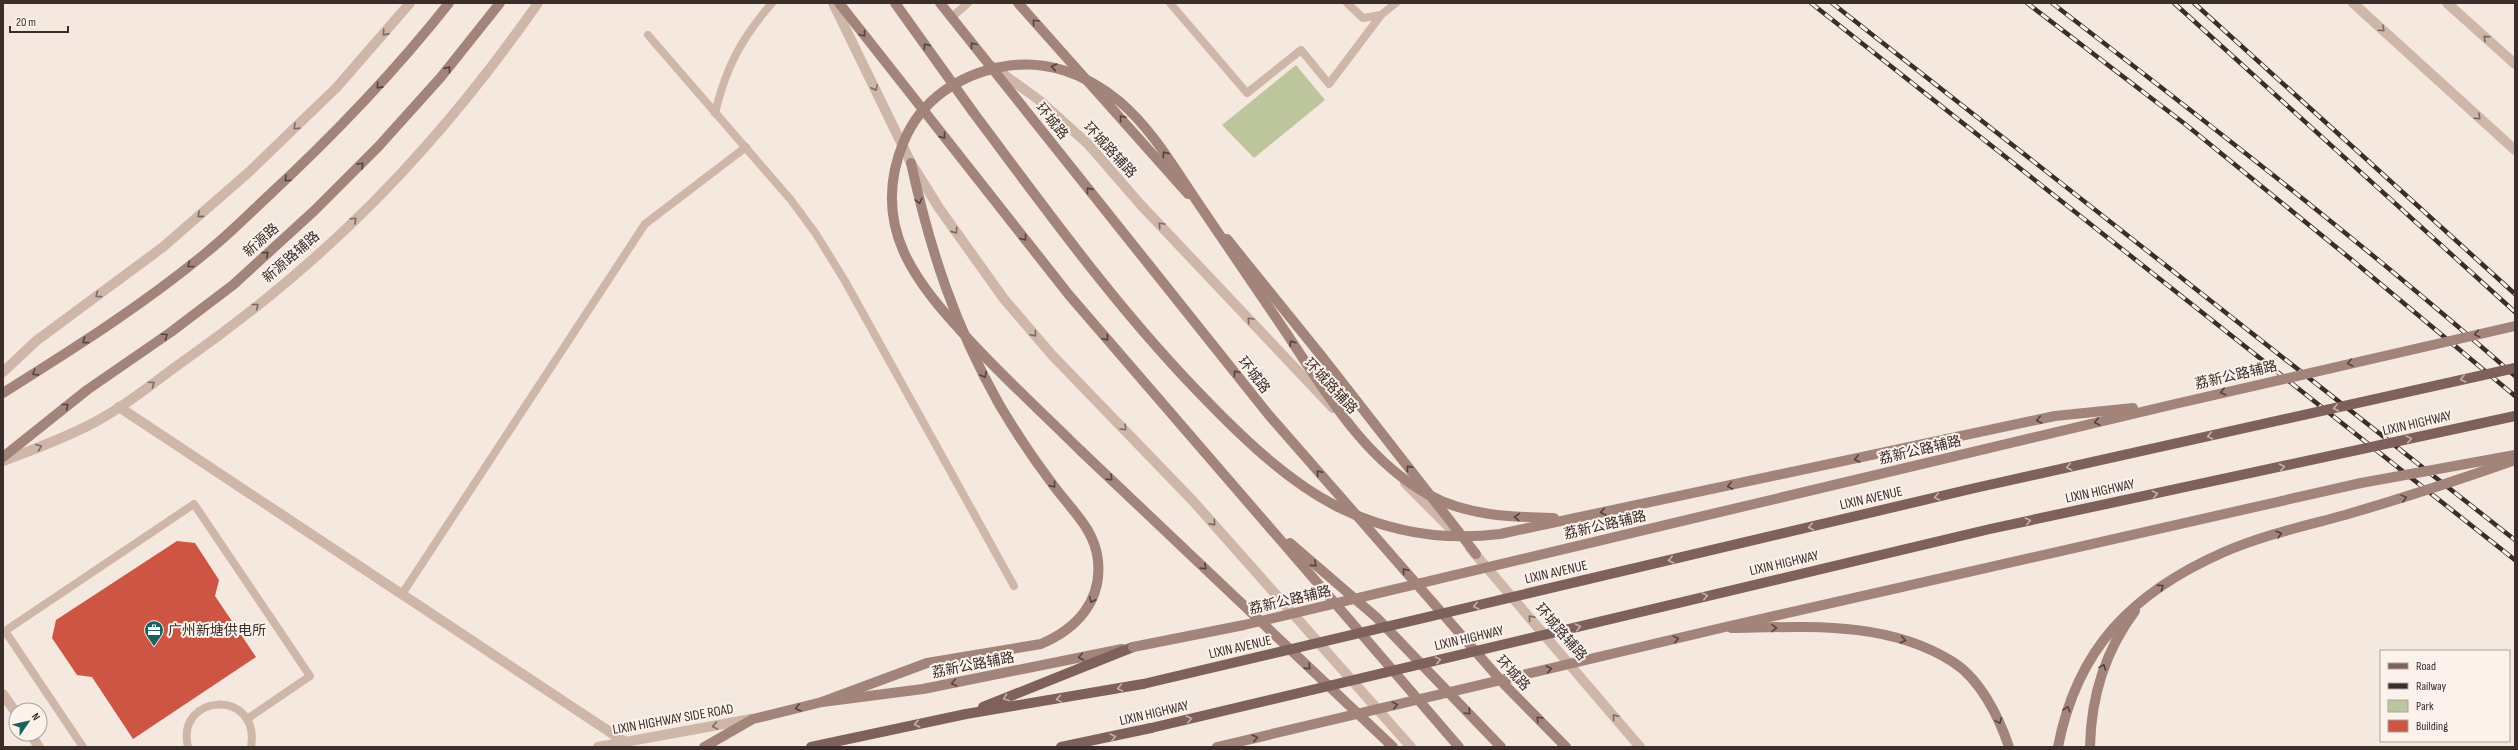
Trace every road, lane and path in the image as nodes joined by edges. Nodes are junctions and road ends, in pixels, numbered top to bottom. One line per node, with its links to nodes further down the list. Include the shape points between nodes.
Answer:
1 (410, 3): 29 (street, one-way to 29, via 337,87 249,172 162,247 36,341)
2 (449, 3): 30 (main road, 新源路, one-way to 30, via 354,114 208,252 149,297)
3 (500, 3): 35 (main road, 新源路, one-way to 3, via 87,390 171,332 233,284 315,210 378,147 441,77)
4 (538, 3): 32 (street, 新源路辅路, one-way to 4, via 209,344 263,301 372,202 459,108)
5 (772, 3): 23 (lane, via 742,42 728,67)
6 (833, 3): 26 (street, one-way to 26)
7 (839, 3): 39 (main road, one-way to 39, via 1069,295)
8 (895, 3): 38 (main road, one-way to 8, bridge, via 1500,534 1450,538 1422,534 1367,519 1311,491 1252,445 1223,418 1146,337 1087,265)
9 (940, 3): 19 (main road, 环城路)
10 (944, 3): 19 (street)
11 (968, 3): 19 (lane)
12 (1018, 3): 40 (main road, one-way to 12, via 1224,236)
13 (1170, 3): 18 (lane, via 1247,93 1301,50 1329,84)
14 (1347, 3): 18 (lane, via 1363,18)
15 (1396, 3): 18 (lane)
16 (2353, 3): 25 (street, one-way to 25)
17 (2447, 3): 22 (street, one-way to 17)
18 (1381, 15)
19 (952, 17): 21 (main road, 环城路, one-way to 19)
20 (648, 35): 23 (lane)
21 (986, 61): 40 (street, 环城路辅路, one-way to 21, via 1362,439 1140,204 1088,144 1039,100); 63 (main road, 环城路, one-way to 21, via 1504,684 1268,414)
22 (2515, 64)
23 (715, 114): 24 (lane)
24 (746, 147): 41 (lane, via 816,234); 42 (lane, via 645,224)
25 (2515, 150)
26 (911, 163): 46 (main road, one-way to 46, via 934,257 950,304 974,357 1022,441 1051,483 1086,526 1094,542 1099,579 1095,595 1086,612 1073,625 1047,642 927,664); 60 (street, one-way to 60, via 971,254 1018,316 1052,355 1193,501)
27 (2515, 326): 31 (main road, 荔新公路辅路, one-way to 31, bridge)
28 (2515, 368): 47 (main road, LIXIN AVENUE, one-way to 47, bridge, via 1975,488 1143,684)
29 (3, 372)
30 (3, 393)
31 (2175, 404): 38 (main road, one-way to 38, bridge, via 2055,416); 45 (main road, 荔新公路辅路, one-way to 45, bridge, via 1244,626)
32 (119, 407): 37 (street, 新源路辅路, one-way to 32, via 62,438); 42 (street)
33 (2515, 416): 57 (main road, LIXIN HIGHWAY, one-way to 33, bridge, via 1151,728 1990,528)
34 (2515, 455): 44 (main road, bridge, via 2361,483)
35 (3, 457)
36 (2515, 460): 43 (main road, one-way to 36, bridge, via 2177,576 2225,552 2417,494)
37 (3, 461)
38 (1570, 518): 59 (main road, one-way to 59, bridge, via 1506,516 1456,506 1431,496 1404,479 1378,456 1334,405 1140,121 1121,102 1098,86 1058,68 1024,65 987,70 962,80 932,99 908,132 897,157 891,198 893,219 906,259 922,288 992,364)
39 (1263, 520): 61 (main road); 62 (main road, one-way to 62, via 1376,617)
40 (1476, 554): 64 (street, 环城路辅路, one-way to 40)
41 (1014, 586)
42 (402, 594): 50 (street)
43 (2143, 600): 66 (main road, one-way to 43, bridge, via 2069,703 2090,656 2105,636); 67 (main road, one-way to 43, via 2092,719 2102,669 2113,644)
44 (1721, 628): 58 (main road, one-way to 44, bridge); 65 (main road, one-way to 65, bridge, via 1840,627 1909,641 1954,662 1974,683 1993,708)
45 (1133, 646): 46 (main road, 荔新公路辅路, one-way to 46, via 923,689); 47 (main road, one-way to 47)
46 (822, 702): 49 (main road, 荔新公路辅路, one-way to 49)
47 (966, 714): 56 (main road, one-way to 56)
48 (247, 719): 51 (lane, via 310,676 194,504 5,631); 52 (lane, via 231,706 215,704 201,709 188,726); 53 (lane, via 251,728)
49 (753, 719): 50 (street, LIXIN HIGHWAY SIDE ROAD, one-way to 50); 55 (main road, 荔新公路辅路)
50 (625, 742): 54 (street, LIXIN HIGHWAY SIDE ROAD)
51 (83, 747)
52 (188, 747)
53 (251, 747)
54 (598, 747)
55 (704, 747)
56 (812, 747)
57 (1061, 747)
58 (1217, 747)
59 (1393, 747)
60 (1411, 747)
61 (1459, 747)
62 (1501, 747)
63 (1566, 747)
64 (1640, 747)
65 (2008, 747)
66 (2058, 747)
67 (2090, 747)

